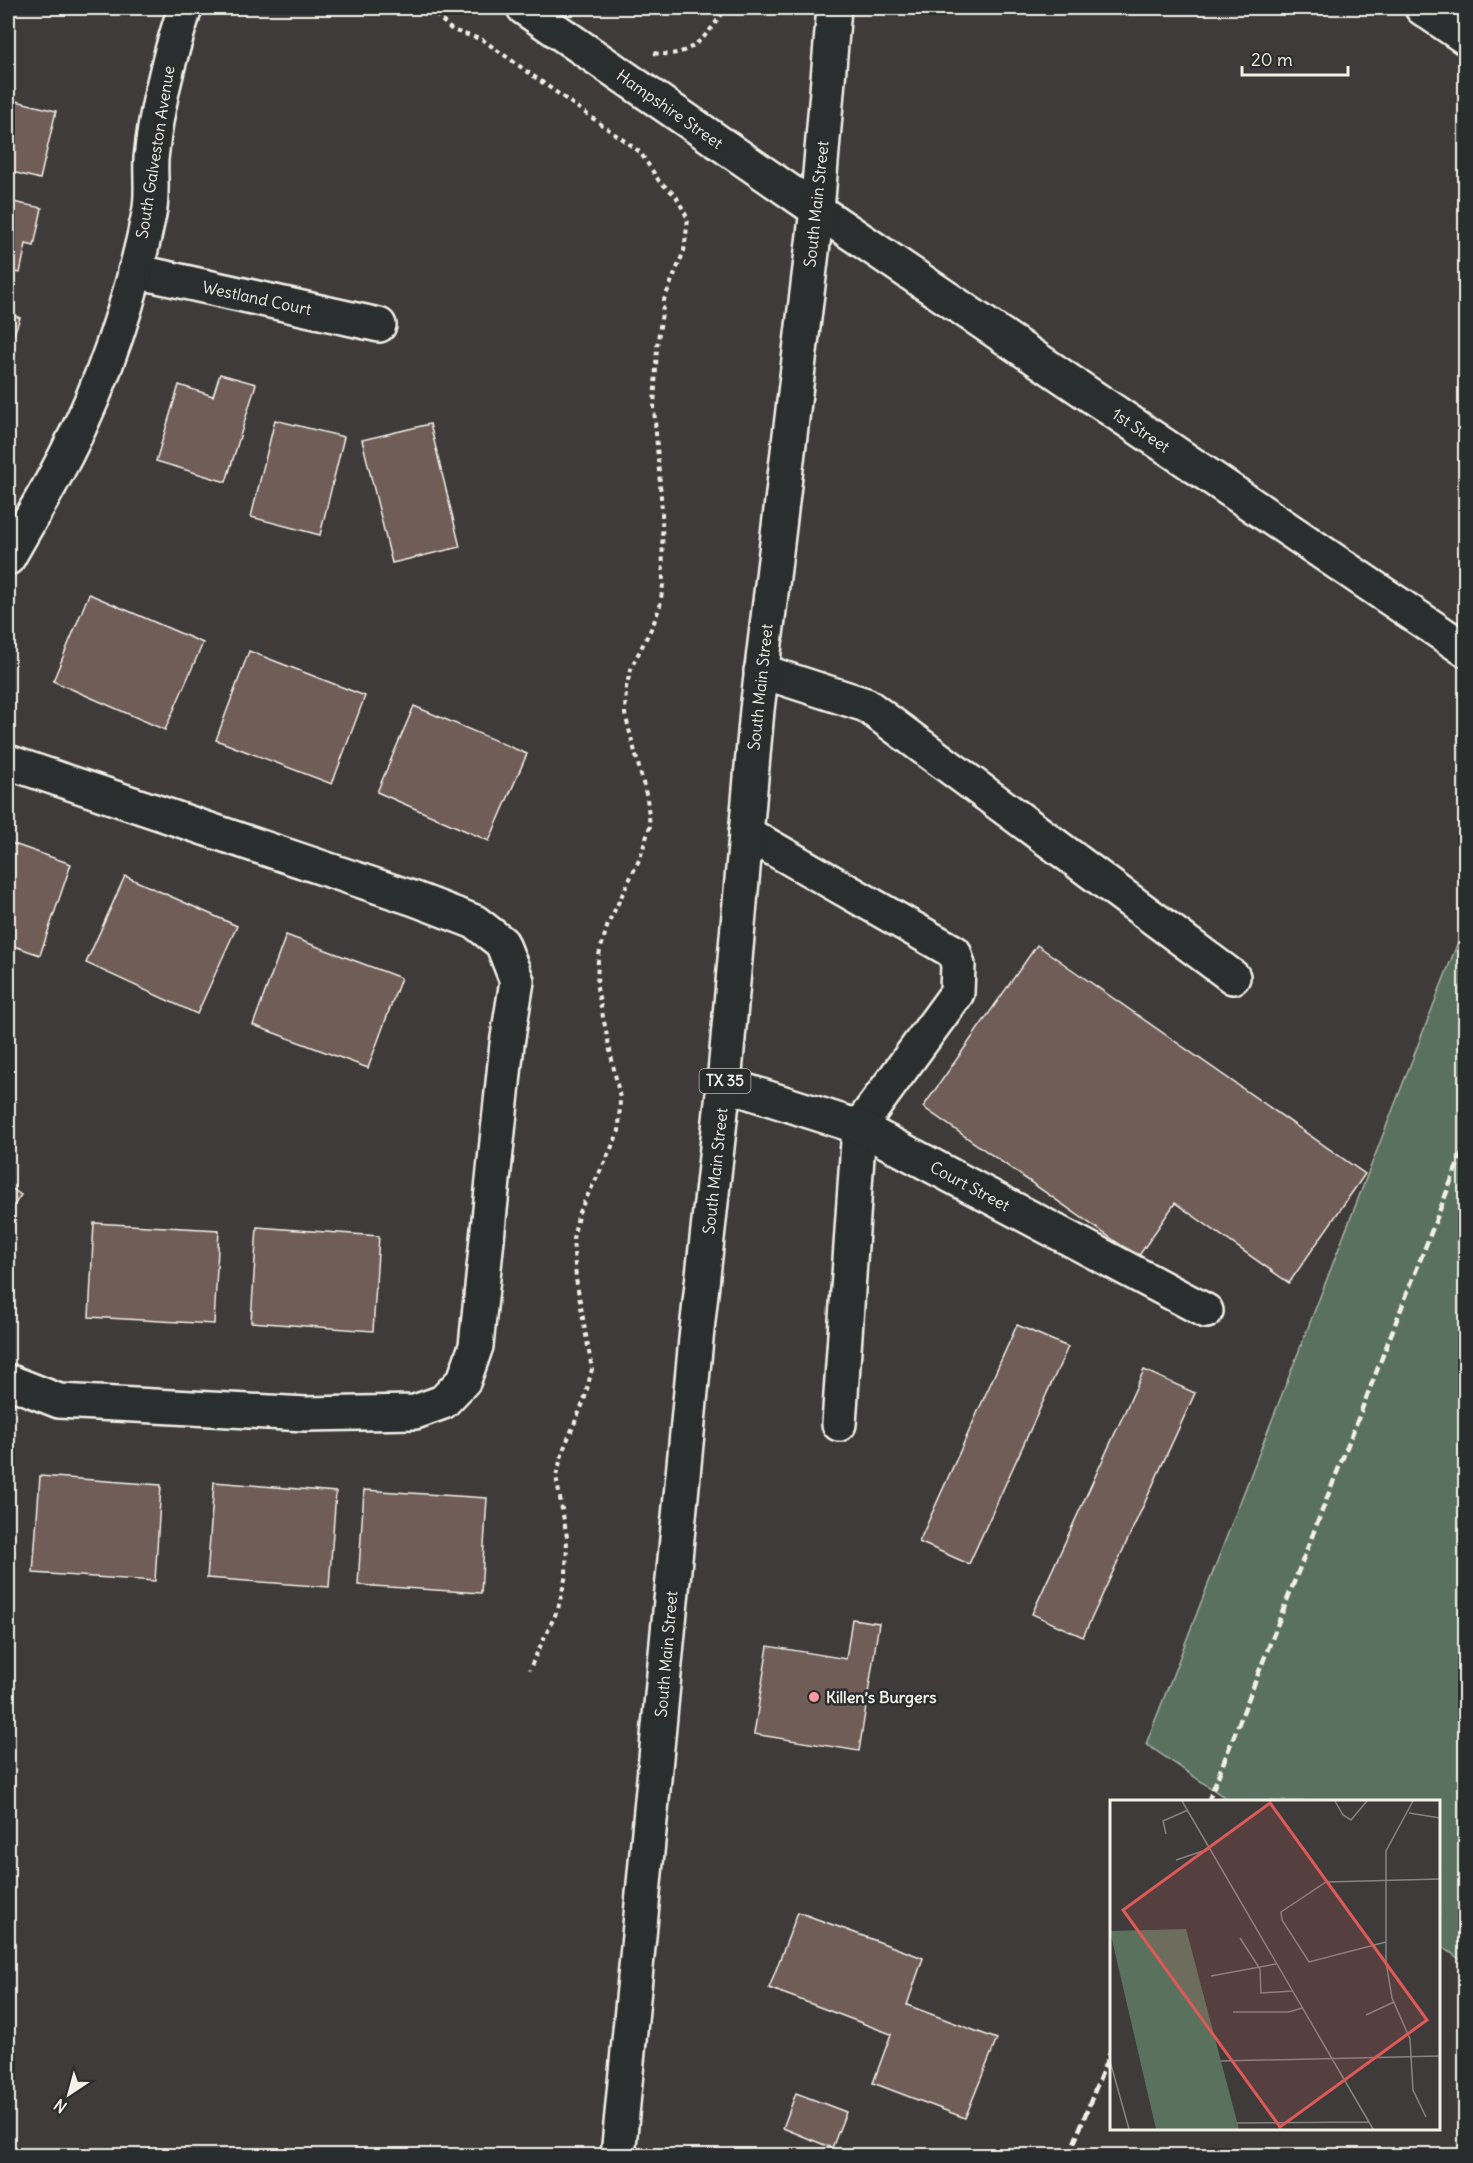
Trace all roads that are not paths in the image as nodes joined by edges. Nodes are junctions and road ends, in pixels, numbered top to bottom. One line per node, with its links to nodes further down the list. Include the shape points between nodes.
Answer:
1 (185, 8): 7 (street, South Galveston Avenue, via 159,105 151,159 150,211)
2 (524, 8): 6 (street, Hampshire Street)
3 (834, 8): 6 (street, South Main Street / TX 35)
4 (1422, 8): 5 (street)
5 (1466, 38)
6 (817, 210): 10 (street, 1st Street); 11 (street, South Main Street / TX 35)
7 (135, 271): 8 (street, Westland Court); 9 (street, South Galveston Avenue, via 108,360 80,424)
8 (379, 325)
9 (8, 558)
10 (1466, 650)
11 (761, 670): 13 (street, South Main Street / TX 35); 14 (street, via 866,705)
12 (8, 762): 18 (street, via 475,922 502,943 517,981 476,1346 464,1380 443,1402 415,1412 306,1414 59,1401)
13 (746, 833): 15 (street, South Main Street / TX 35); 16 (street, via 954,952 958,965 957,993)
14 (1233, 977)
15 (724, 1084): 16 (street, Court Street); 20 (street, South Main Street / TX 35)
16 (859, 1127): 17 (street, Court Street); 19 (street)
17 (1206, 1311)
18 (8, 1381)
19 (839, 1424)
20 (618, 2156)

